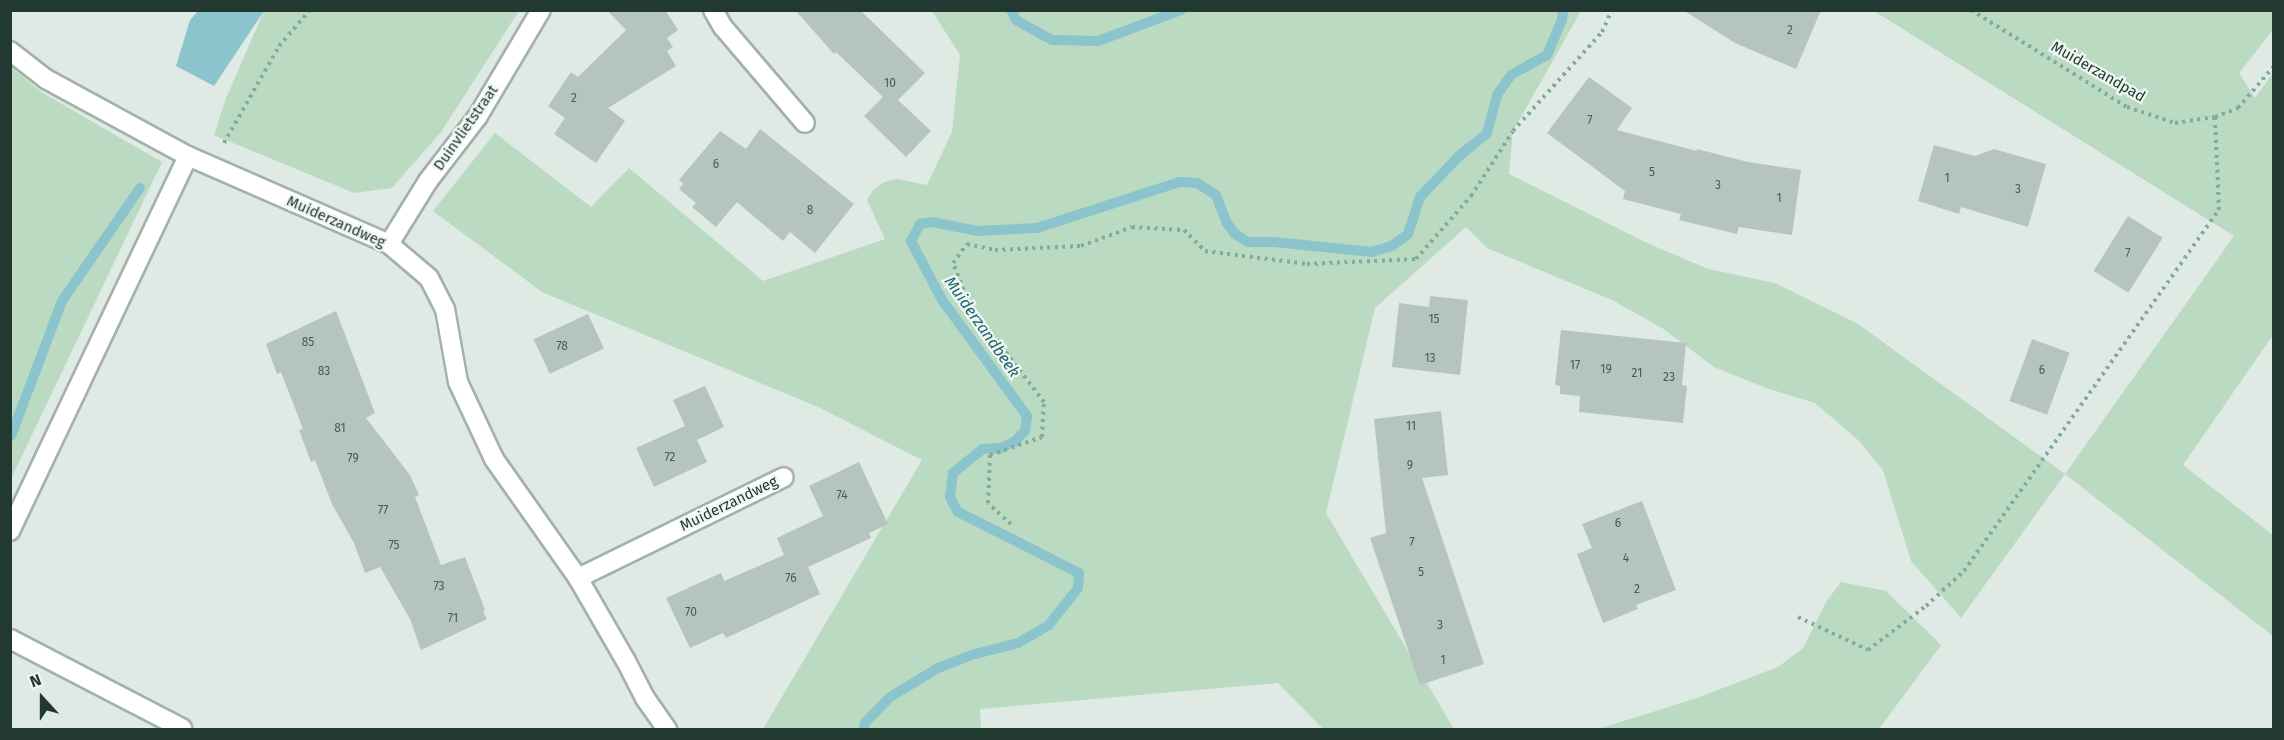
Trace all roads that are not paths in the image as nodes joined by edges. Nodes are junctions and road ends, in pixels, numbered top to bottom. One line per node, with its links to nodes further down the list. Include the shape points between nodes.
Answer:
1 (541, 10): 6 (street, Duinvlietstraat, via 478,116 428,181)
2 (713, 10): 4 (street)
3 (10, 51): 5 (street, Muiderzandweg, via 46,79)
4 (805, 123)
5 (188, 156): 6 (street, Muiderzandweg); 8 (street)
6 (389, 244): 9 (street, Muiderzandweg, via 429,278 445,309 458,382 494,459)
7 (784, 477): 9 (street, Muiderzandweg)
8 (10, 531)
9 (578, 579): 12 (street, Muiderzandweg, via 645,698)
10 (10, 639): 11 (street)
11 (182, 728)
12 (667, 729)

